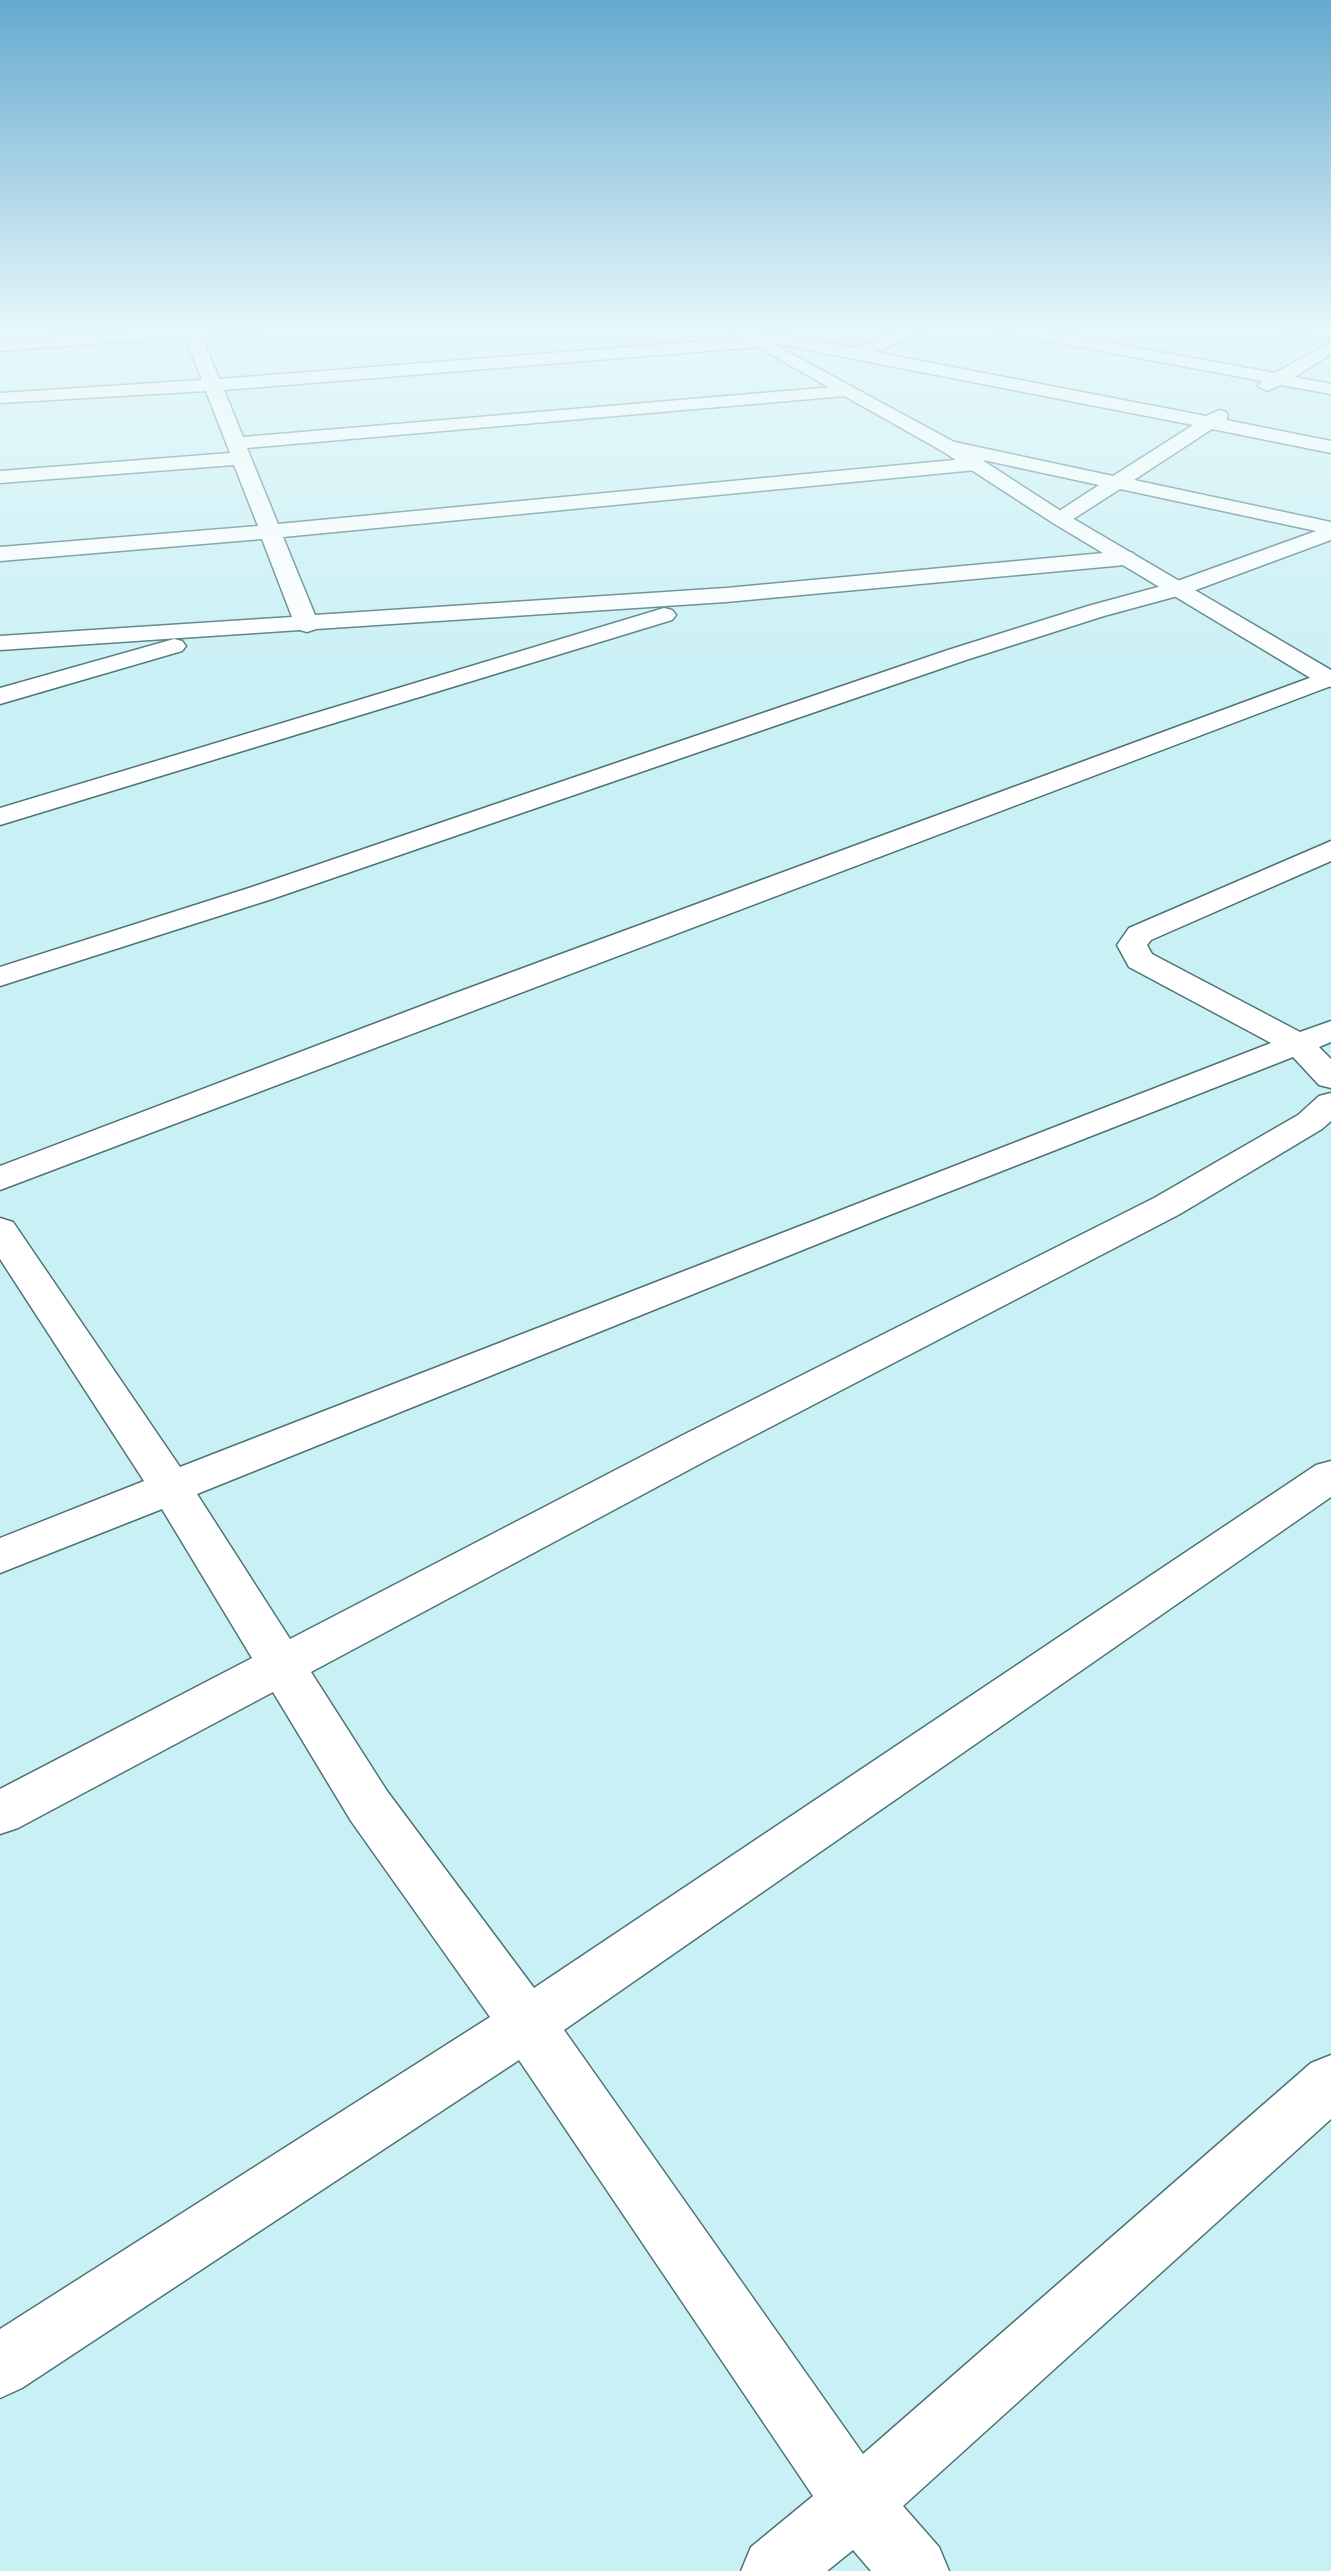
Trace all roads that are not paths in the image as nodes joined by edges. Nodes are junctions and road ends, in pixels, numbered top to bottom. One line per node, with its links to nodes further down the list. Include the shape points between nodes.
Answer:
1 (237, 447): 5 (street)
2 (269, 447): 5 (street)
3 (949, 447): 6 (street); 8 (street)
4 (1171, 447): 8 (street)
5 (238, 450): 7 (street); 11 (street)
6 (976, 464): 9 (street); 11 (street)
7 (0, 477)
8 (1117, 481): 9 (street); 10 (street)
9 (1060, 519): 13 (street)
10 (1331, 530): 14 (street)
11 (270, 533): 12 (street); 16 (street)
12 (0, 554)
13 (1125, 558): 14 (street); 15 (street)
14 (1177, 589): 19 (street); 23 (street, via 957,655 262,893)
15 (726, 595): 16 (street); 21 (street)
16 (307, 625): 17 (street)
17 (222, 630): 18 (street); 20 (street)
18 (0, 643)
19 (1330, 678): 27 (street)
20 (0, 696)
21 (0, 817)
22 (1331, 850): 24 (street, via 1140,934 1132,945 1140,960)
23 (0, 977)
24 (1314, 1037): 25 (street); 30 (street)
25 (1331, 1078)
26 (1331, 1103): 32 (street, via 1310,1122 1167,1206)
27 (0, 1179)
28 (0, 1230): 30 (street)
29 (1331, 1476): 34 (street)
30 (170, 1488): 31 (street); 32 (street)
31 (0, 1556)
32 (279, 1664): 33 (street); 34 (street, via 369,1806)
33 (0, 1813)
34 (527, 2024): 36 (street); 37 (street)
35 (1331, 2082): 37 (street)
36 (0, 2366)
37 (857, 2503): 38 (street); 39 (street)
38 (775, 2571)
39 (915, 2571)

